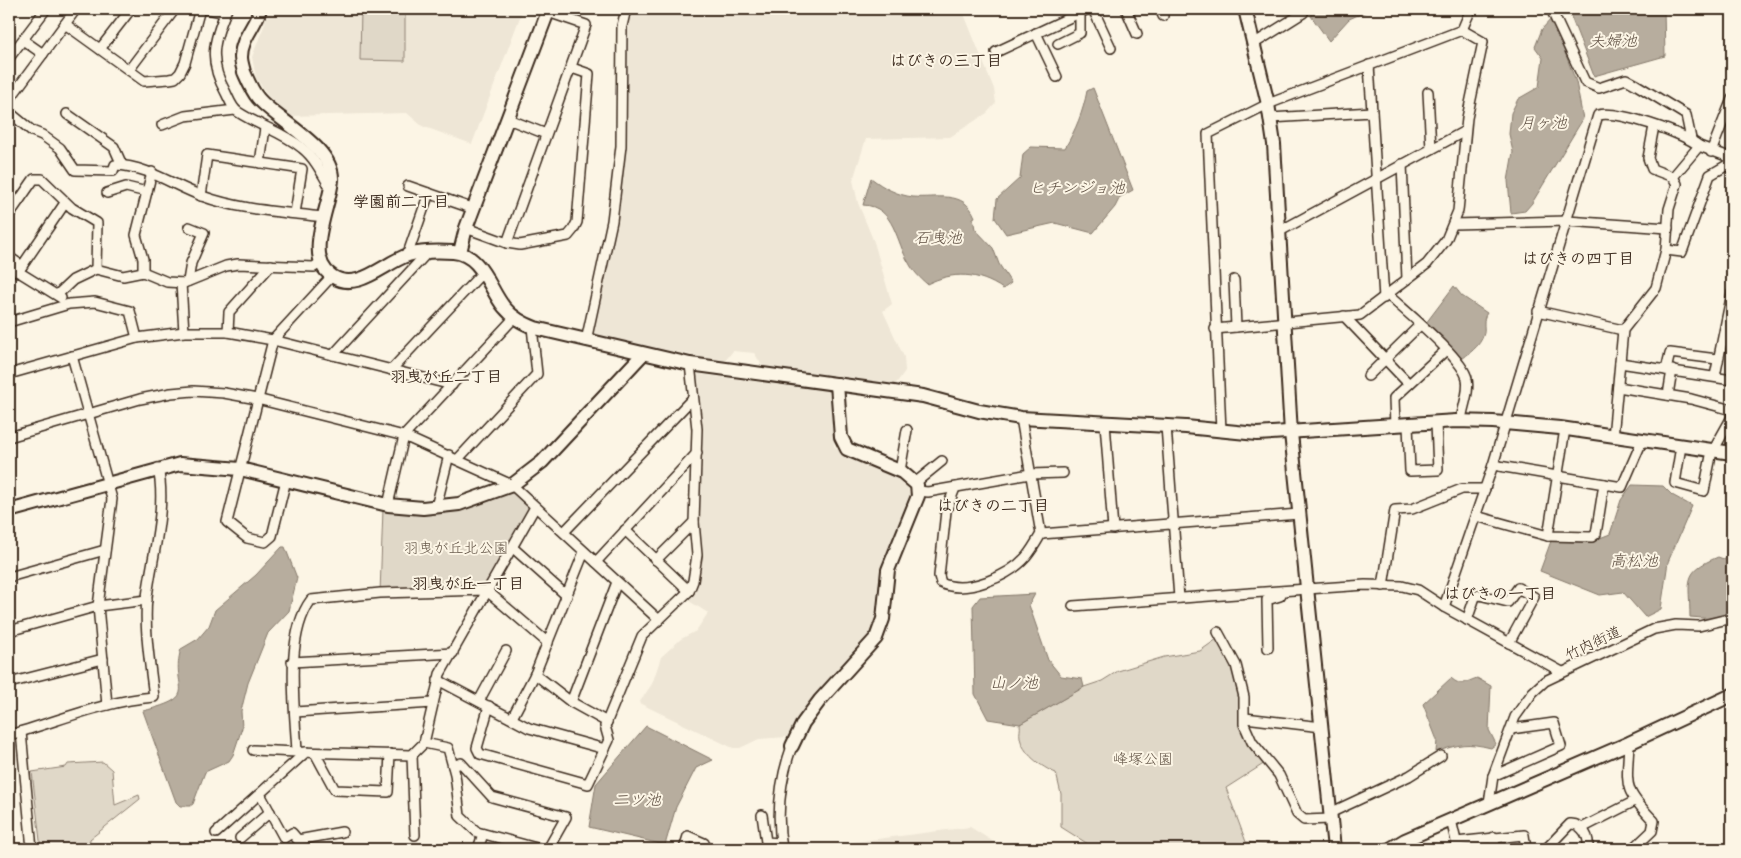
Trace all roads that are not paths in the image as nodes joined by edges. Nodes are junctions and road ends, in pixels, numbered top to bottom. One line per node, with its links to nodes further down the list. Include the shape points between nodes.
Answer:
1 (46, 9): 22 (street)
2 (76, 9): 18 (street)
3 (130, 9): 26 (street)
4 (175, 9): 32 (street)
5 (200, 9): 32 (street, via 185,63 175,78 144,81)
6 (207, 9): 17 (street)
7 (260, 9): 61 (street, via 242,44 240,60 248,81 258,98 316,148 328,164)
8 (626, 9): 111 (street, via 622,26 621,146 612,221)
9 (1093, 9): 25 (street)
10 (1126, 9): 21 (street)
11 (1245, 9): 23 (street)
12 (1305, 9): 23 (street)
13 (1471, 9): 19 (street)
14 (1552, 9): 49 (street, via 1585,82 1599,88 1626,79 1686,115)
15 (548, 10): 31 (street, via 586,25); 43 (street)
16 (1082, 10): 20 (street); 24 (street, via 1080,33)
17 (226, 11): 38 (street, via 214,43 214,65)
18 (65, 24): 26 (street); 28 (street)
19 (1462, 30): 30 (street); 47 (street, via 1483,42)
20 (1036, 33): 27 (street); 33 (street)
21 (1137, 34)
22 (23, 40): 28 (street); 29 (street)
23 (1255, 43): 37 (street)
24 (1058, 44)
25 (1111, 48)
26 (100, 49): 32 (street)
27 (996, 52)
28 (43, 54): 36 (street)
29 (9, 58)
30 (1369, 65): 37 (street); 40 (street)
31 (572, 68): 48 (street); 77 (street, via 589,74 577,222 568,236)
32 (129, 70)
33 (1057, 77)
34 (1428, 92): 51 (street)
35 (1732, 99): 52 (street)
36 (9, 100)
37 (1268, 104): 42 (street); 105 (street, via 1208,134)
38 (236, 110): 44 (street, via 185,116); 46 (street)
39 (9, 112): 56 (street, via 32,132 60,148 75,170 113,171 115,165)
40 (1372, 112): 42 (street); 58 (street)
41 (67, 114): 56 (street, via 114,147)
42 (1270, 118): 76 (street)
43 (508, 119): 48 (street); 67 (street)
44 (162, 125)
45 (1654, 126): 49 (street); 59 (street, via 1648,158 1652,169); 71 (street, via 1607,112 1598,115)
46 (265, 128): 54 (street); 61 (street, via 282,134 303,149)
47 (1465, 131): 51 (street); 72 (street, via 1461,196)
48 (546, 134): 77 (street)
49 (1691, 139): 50 (street)
50 (1699, 146): 52 (street); 59 (street)
51 (1431, 148): 55 (street)
52 (1711, 152): 53 (street)
53 (1732, 158): 78 (street, via 1729,164 1710,175 1682,252)
54 (260, 163): 65 (street, via 207,155); 68 (street, via 302,170)
55 (1402, 164): 58 (street); 90 (street)
56 (122, 165): 57 (street)
57 (152, 172): 62 (street); 65 (street)
58 (1376, 177): 76 (street); 95 (street)
59 (1673, 177): 75 (street, via 1677,184 1669,209)
60 (408, 186): 64 (street)
61 (331, 189): 70 (street)
62 (147, 192): 63 (street, via 126,188); 87 (street, via 136,235 143,259)
63 (107, 193)
64 (429, 193): 67 (street); 81 (street)
65 (201, 196): 68 (street, via 229,204)
66 (65, 203): 69 (street, via 42,179 34,179); 85 (street, via 97,223); 86 (street)
67 (474, 209): 74 (street)
68 (295, 213): 70 (street)
69 (9, 215)
70 (323, 217): 83 (street, via 318,246)
71 (1567, 221): 72 (street); 75 (street); 97 (street)
72 (1454, 224): 90 (street, via 1427,264)
73 (189, 227): 92 (street, via 204,233)
74 (466, 228): 77 (street); 80 (street)
75 (1668, 228): 78 (street)
76 (1280, 231): 101 (street)
77 (507, 243)
78 (1666, 250): 106 (street, via 1656,288)
79 (428, 252): 80 (street); 81 (street); 115 (street)
80 (460, 252): 88 (street, via 476,262)
81 (407, 256): 89 (street, via 350,282)
82 (9, 257): 86 (street)
83 (321, 262): 84 (street, via 314,267); 89 (street)
84 (271, 265): 92 (street, via 226,266); 108 (street, via 229,312)
85 (96, 269): 87 (street, via 123,276); 94 (street, via 72,280)
86 (16, 270): 94 (street)
87 (142, 272): 92 (street, via 167,282)
88 (483, 272): 99 (street, via 498,299); 120 (street)
89 (332, 276): 110 (street)
90 (1407, 279): 95 (street)
91 (1234, 280): 104 (street)
92 (184, 282): 107 (street)
93 (1732, 293): 117 (street)
94 (57, 296): 96 (street)
95 (1386, 296): 98 (street, via 1360,315); 102 (street)
96 (69, 304): 100 (street); 109 (street, via 95,302 130,311)
97 (1538, 311): 106 (street); 138 (street)
98 (1344, 316): 101 (street); 116 (street)
99 (515, 318): 103 (street); 128 (street)
100 (9, 322)
101 (1285, 322): 104 (street); 147 (street)
102 (1420, 325): 112 (street); 116 (street)
103 (532, 327): 111 (street); 157 (street, via 537,374)
104 (1236, 327): 105 (street)
105 (1215, 329): 146 (street)
106 (1623, 330): 118 (street)
107 (184, 332): 108 (street); 109 (street)
108 (228, 332): 110 (street)
109 (136, 338): 114 (street)
110 (273, 340): 115 (street); 132 (street)
111 (586, 341): 113 (street)
112 (1446, 350): 127 (street); 137 (street, via 1467,378)
113 (642, 355): 119 (street); 169 (street, via 542,462)
114 (72, 356): 122 (street); 134 (street)
115 (333, 356): 120 (street)
116 (1385, 359): 123 (street); 127 (street)
117 (1717, 359): 121 (street, via 1670,353); 124 (street)
118 (1620, 363): 121 (street); 129 (street)
119 (690, 364): 126 (street); 131 (street)
120 (391, 370): 128 (street)
121 (1669, 370): 124 (street); 130 (street)
122 (9, 374)
123 (1368, 376)
124 (1715, 376): 125 (street)
125 (1732, 380)
126 (837, 384): 136 (street, via 923,396); 162 (street, via 841,437 847,449)
127 (1409, 384): 143 (street, via 1394,398)
128 (452, 386): 148 (street)
129 (1618, 387): 130 (street); 150 (street)
130 (1668, 395): 133 (street)
131 (693, 398): 154 (street); 183 (street)
132 (257, 399): 134 (street, via 224,393 171,393); 148 (street); 161 (street)
133 (1732, 410)
134 (89, 414): 149 (street); 167 (street)
135 (1732, 417): 153 (street)
136 (1021, 418): 139 (street); 164 (street)
137 (1461, 421): 138 (street); 140 (street)
138 (1504, 422): 144 (street); 159 (street)
139 (1105, 423): 142 (street); 181 (street)
140 (1436, 423): 141 (street); 141 (street, via 1438,470 1410,471)
141 (1408, 425): 143 (street)
142 (1166, 426): 146 (street); 180 (street)
143 (1395, 426): 147 (street)
144 (1565, 429): 150 (street); 165 (street)
145 (907, 430): 162 (street)
146 (1221, 431): 147 (street)
147 (1291, 433): 177 (street)
148 (404, 436): 156 (street); 173 (street)
149 (9, 437)
150 (1613, 437): 151 (street)
151 (1642, 441): 152 (street); 168 (street, via 1622,487)
152 (1681, 446): 153 (street); 153 (street, via 1675,484 1704,491)
153 (1713, 451): 155 (street)
154 (697, 453): 179 (street); 182 (street)
155 (1732, 453)
156 (449, 455): 157 (street); 174 (street)
157 (458, 459): 169 (street)
158 (942, 461): 170 (street)
159 (1493, 465): 165 (street); 172 (street)
160 (158, 468): 161 (street, via 199,464); 167 (street); 200 (street, via 163,487)
161 (240, 470): 166 (street); 166 (street, via 227,522 247,538 264,542 272,536)
162 (900, 471): 170 (street)
163 (1063, 473): 164 (street)
164 (1030, 474): 171 (street); 184 (street)
165 (1559, 476): 168 (street); 185 (street)
166 (286, 480): 173 (street)
167 (109, 483): 176 (street); 187 (street, via 112,499)
168 (1604, 484): 185 (street, via 1596,534 1592,537)
169 (512, 485): 174 (street, via 476,500); 175 (street)
170 (916, 487): 171 (street, via 928,492); 236 (street, via 916,504 888,570 883,619 878,634 820,700 803,723)
171 (955, 488): 184 (street, via 946,511 939,561 941,583 962,586 989,582 1027,557)
172 (1485, 489): 178 (street); 193 (street, via 1462,489 1412,509 1395,510)
173 (388, 505): 174 (street)
174 (436, 507)
175 (535, 507): 183 (street); 186 (street)
176 (9, 511)
177 (1300, 514): 180 (street); 194 (street)
178 (1476, 516): 185 (street); 203 (street)
179 (694, 522): 189 (street); 197 (street, via 697,554)
180 (1173, 525): 181 (street); 199 (street)
181 (1113, 529): 184 (street)
182 (625, 530): 189 (street); 190 (street)
183 (564, 532): 188 (street)
184 (1041, 534)
185 (1548, 536)
186 (512, 547): 195 (street); 198 (street)
187 (105, 550): 191 (street); 201 (street)
188 (584, 552): 190 (street); 198 (street)
189 (656, 560): 197 (street)
190 (596, 562): 192 (street)
191 (9, 577)
192 (617, 582): 205 (street); 222 (street)
193 (1383, 586): 194 (street); 203 (street, via 1418,590)
194 (1307, 589): 196 (street); 230 (street)
195 (486, 590): 209 (street); 213 (street); 215 (street, via 380,593 311,600 302,616)
196 (1283, 590): 199 (street); 211 (street, via 1280,596 1267,600)
197 (689, 591): 205 (street)
198 (567, 596): 209 (street)
199 (1179, 598): 202 (street)
200 (147, 600): 201 (street); 224 (street, via 148,650 154,697)
201 (98, 606): 207 (street); 214 (street)
202 (1073, 606)
203 (1444, 607): 206 (street)
204 (1732, 618): 216 (street, 竹内街道, via 1699,626 1676,625 1654,630)
205 (660, 620): 229 (street, via 642,636)
206 (1468, 620): 210 (street); 210 (street, via 1475,597 1479,595 1508,602 1518,588 1534,597)
207 (9, 631)
208 (1218, 632): 228 (street, via 1236,664 1244,696)
209 (548, 643): 217 (street)
210 (1509, 643): 216 (street)
211 (1268, 648)
212 (506, 651): 221 (street)
213 (453, 653): 215 (street); 218 (street)
214 (103, 659): 219 (street); 224 (street)
215 (292, 662): 226 (street)
216 (1562, 672): 231 (street, 竹内街道, via 1532,692 1515,716)
217 (535, 674): 222 (street); 227 (street)
218 (438, 680): 221 (street); 223 (street)
219 (9, 683)
220 (1732, 695): 235 (street)
221 (479, 701): 225 (street)
222 (571, 702): 229 (street)
223 (432, 703): 226 (street); 234 (street)
224 (107, 705): 232 (street)
225 (488, 706): 227 (street); 237 (street, via 476,748 480,754 588,784)
226 (296, 712): 239 (street)
227 (512, 718): 237 (street, via 529,728)
228 (1245, 718): 230 (street); 250 (street, via 1244,724 1252,742 1278,775 1297,814 1304,820)
229 (607, 722): 237 (street, via 609,740)
230 (1322, 727): 250 (street)
231 (1511, 729): 244 (street, 竹内街道); 244 (street, via 1554,723 1561,746)
232 (21, 732): 233 (street); 261 (street)
233 (9, 735)
234 (424, 743): 241 (street); 243 (street, via 448,748)
235 (1629, 743): 246 (street, via 1627,783); 247 (street)
236 (792, 746): 259 (street, via 780,789)
237 (605, 749)
238 (252, 750): 239 (street)
239 (306, 752): 240 (street); 240 (street, via 335,790 388,792); 245 (street)
240 (390, 754): 241 (street)
241 (412, 755): 256 (street)
242 (1441, 756): 250 (street)
243 (453, 766): 255 (street, via 460,816); 264 (street, via 462,763 492,797 566,817)
244 (1493, 776): 247 (street, 竹内街道)
245 (260, 794): 248 (street); 254 (street)
246 (1635, 801): 252 (street); 273 (street, via 1654,821 1652,831)
247 (1489, 803): 251 (street)
248 (270, 812): 253 (street, via 284,838 292,833 298,840); 258 (street)
249 (762, 815): 259 (street, via 766,842)
250 (1331, 816): 267 (street)
251 (1451, 820): 260 (street); 268 (street)
252 (1582, 828): 271 (street, via 1570,824); 272 (street, via 1588,841)
253 (342, 832)
254 (216, 833)
255 (483, 834): 262 (street); 263 (street)
256 (415, 835)
257 (1494, 837): 260 (street); 269 (street); 270 (street, via 1524,835)
258 (240, 838)
259 (782, 846)
260 (1457, 846)
261 (32, 849)
262 (478, 849)
263 (540, 849)
264 (548, 849)
265 (684, 849): 266 (street, via 688,836 704,843)
266 (702, 849)
267 (1334, 849)
268 (1390, 849)
269 (1495, 849)
270 (1526, 849)
271 (1546, 849)
272 (1587, 849)
273 (1633, 849)

